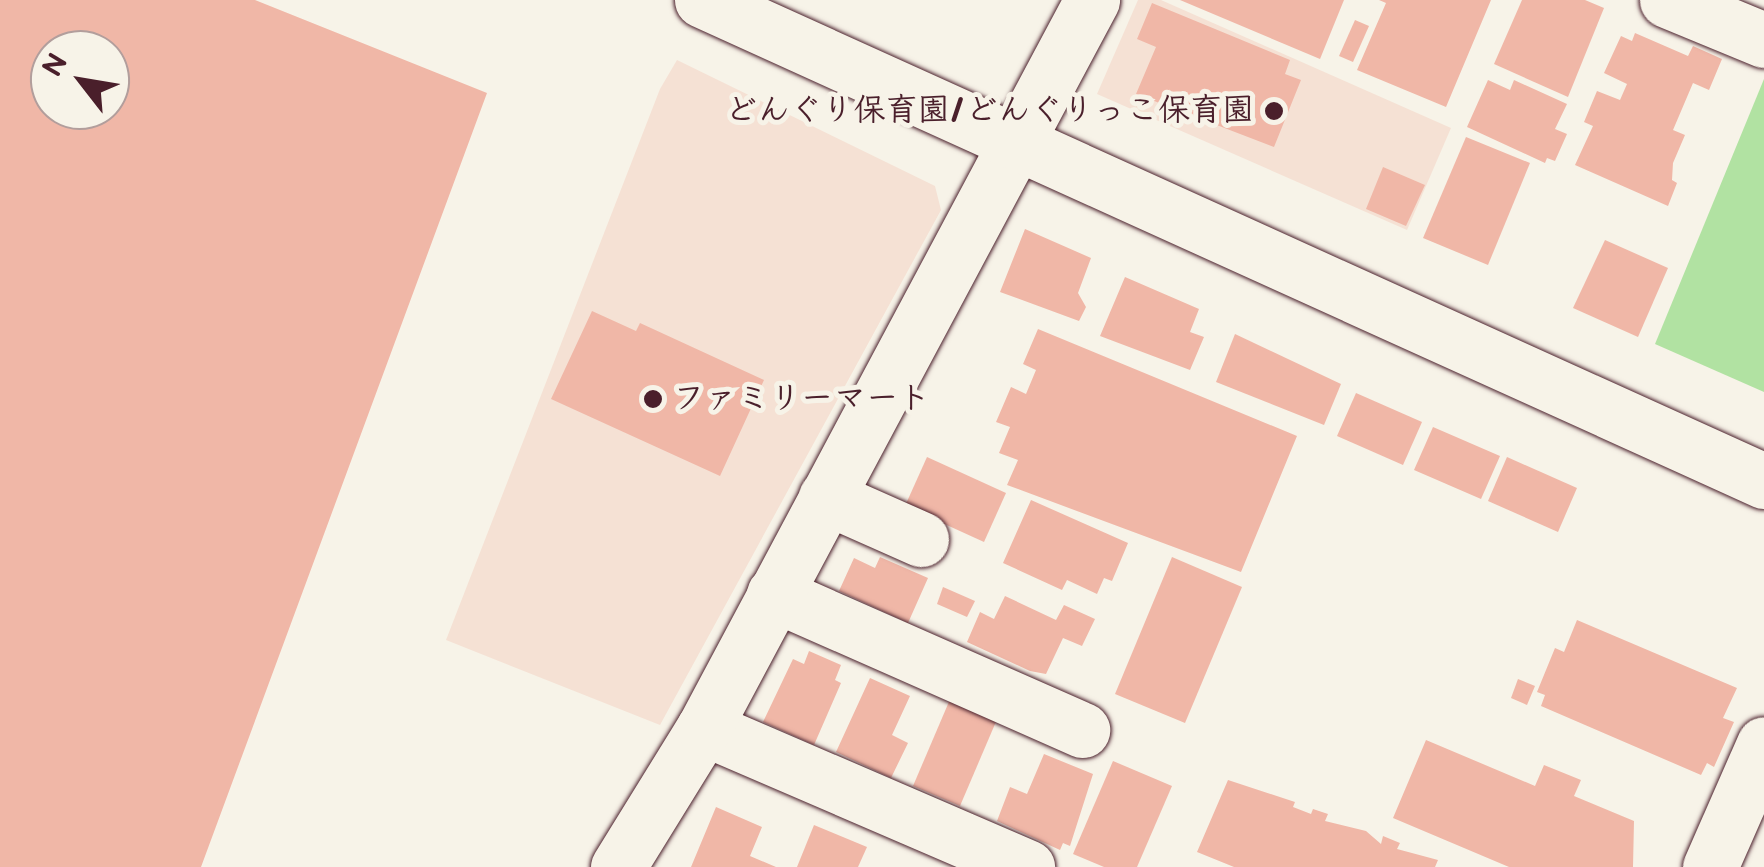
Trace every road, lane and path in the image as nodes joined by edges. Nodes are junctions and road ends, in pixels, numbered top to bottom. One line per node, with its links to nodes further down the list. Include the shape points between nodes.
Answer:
1 (702, 0): 5 (street)
2 (1092, 0): 5 (street)
3 (1667, 0): 4 (street)
4 (1758, 24)
5 (1012, 146): 6 (street); 7 (street)
6 (1764, 482)
7 (826, 497): 8 (street); 9 (street)
8 (921, 539)
9 (774, 594): 10 (street); 11 (street)
10 (704, 728): 13 (street); 14 (street)
11 (1082, 730)
12 (1764, 744): 15 (street)
13 (618, 867)
14 (1027, 867)
15 (1710, 867)

